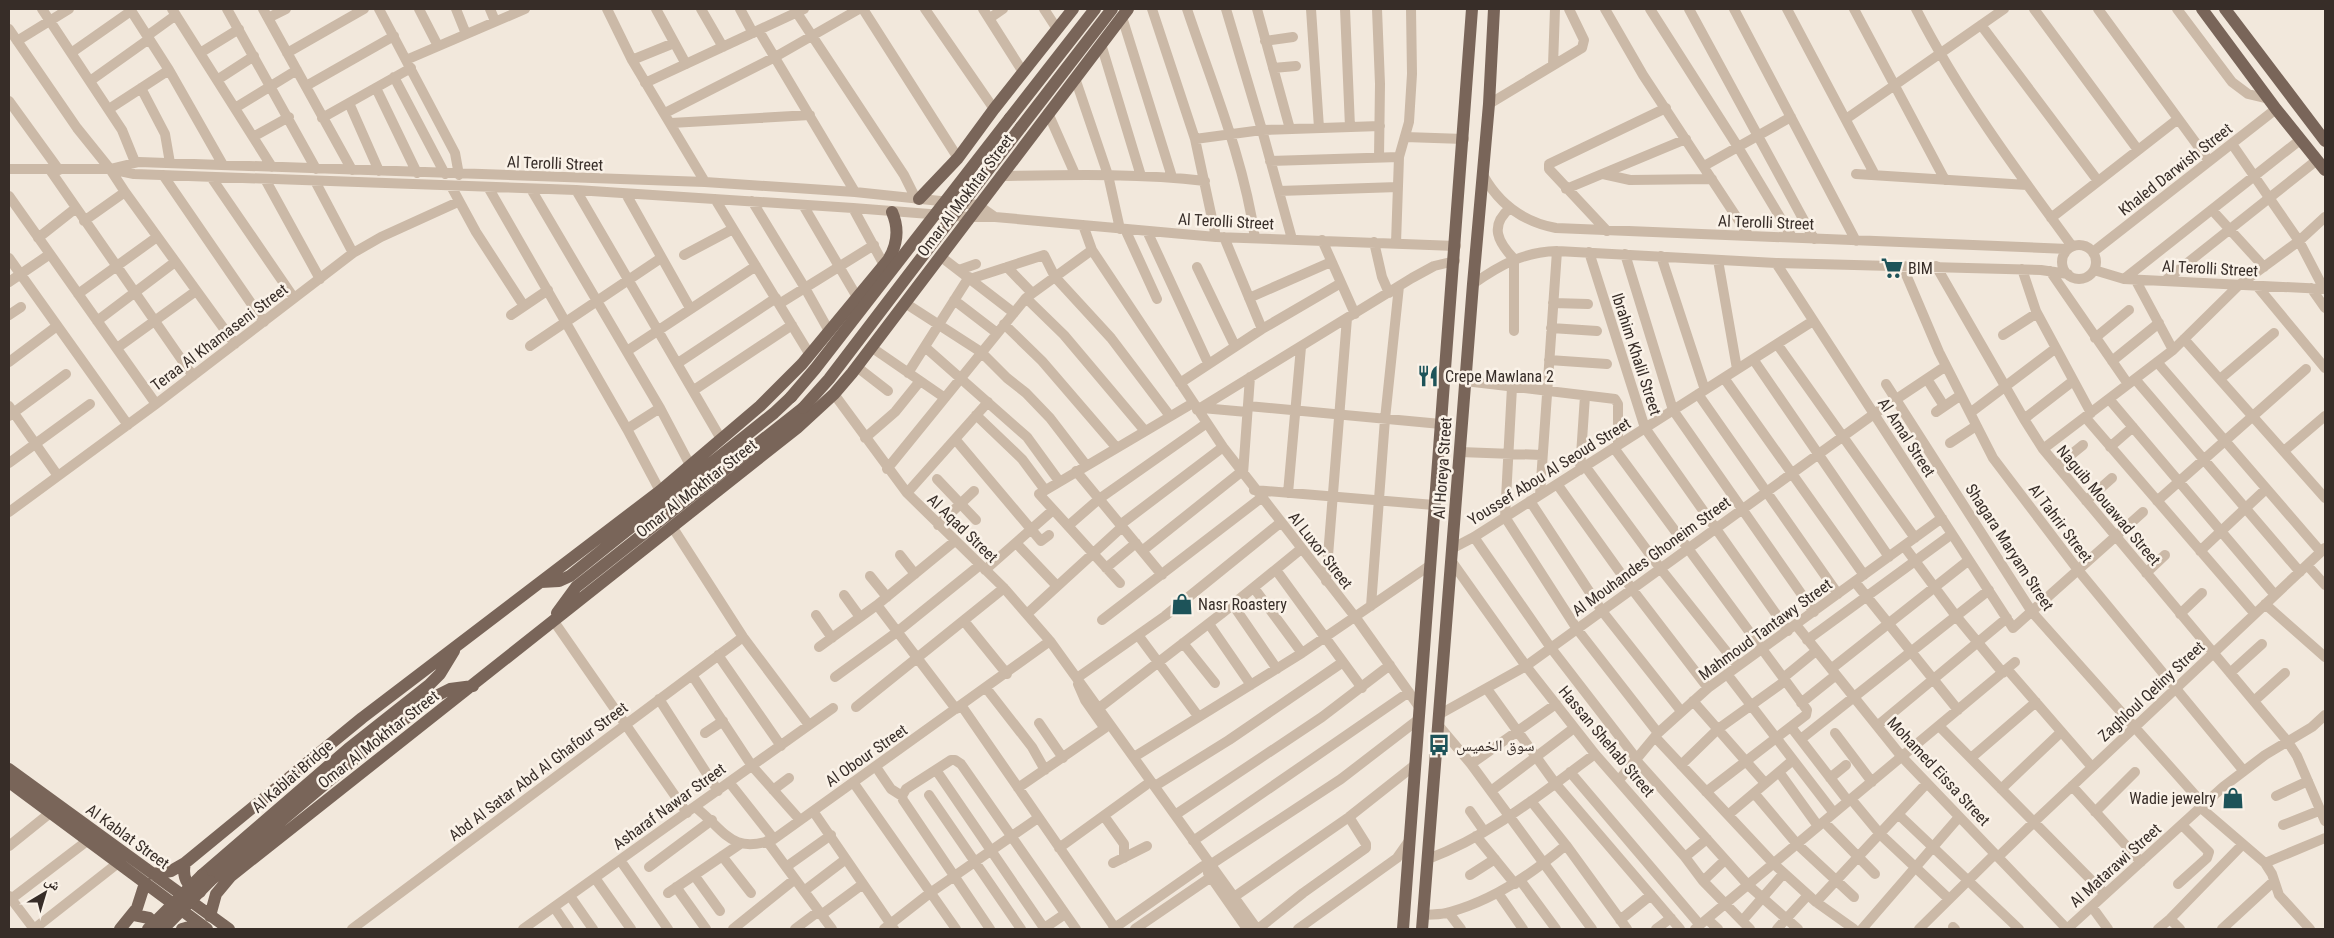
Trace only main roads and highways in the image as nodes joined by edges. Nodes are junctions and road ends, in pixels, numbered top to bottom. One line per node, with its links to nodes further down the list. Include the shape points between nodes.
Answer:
1 (1073, 9): 10 (main road, Omar Al Mokhtar Street)
2 (1095, 9): 19 (main road, bridge, via 791,397 570,576 559,581)
3 (1112, 9): 20 (main road, bridge, via 835,371 803,408 576,587)
4 (1472, 9): 35 (main road, Al Horeya Street)
5 (1494, 9): 36 (main road, Al Horeya Street, via 1490,104)
6 (2202, 9): 11 (main road)
7 (2225, 9): 9 (main road)
8 (1125, 13): 12 (main road, Omar Al Mokhtar Street)
9 (2325, 141)
10 (961, 153): 12 (main road, via 981,170); 13 (main road, Omar Al Mokhtar Street)
11 (2325, 170)
12 (1000, 176): 16 (main road, Omar Al Mokhtar Street)
13 (917, 199)
14 (892, 212): 15 (main road, Omar Al Mokhtar Street, via 897,230)
15 (894, 248): 16 (main road, via 918,250); 17 (main road, Omar Al Mokhtar Street, via 884,265)
16 (928, 271): 18 (main road, Omar Al Mokhtar Street)
17 (806, 359): 18 (main road, via 806,377 815,387); 19 (main road, Omar Al Mokhtar Street, via 760,406 660,491)
18 (834, 394): 20 (main road, Omar Al Mokhtar Street, via 797,428)
19 (541, 582): 21 (main road, Omar Al Mokhtar Street)
20 (553, 620): 22 (main road, Omar Al Mokhtar Street)
21 (456, 647): 25 (main road, Omar Al Mokhtar Street, via 362,718); 27 (main road, Al Kablat Bridge, via 440,674 429,685 348,748)
22 (473, 686): 27 (main road, Al Kablat Bridge, via 450,689 430,699)
23 (9, 769): 26 (main road, Al Kablat Street)
24 (10, 786): 26 (main road, Al Kablat Street, via 118,863)
25 (185, 863): 26 (main road, Omar Al Mokhtar Street); 27 (main road, via 183,872 192,889 211,892)
26 (149, 879): 28 (main road); 29 (main road, Al Kablat Street)
27 (211, 881): 29 (main road, via 213,901); 31 (main road, Al Kablat Bridge, bridge); 32 (main road, Al Kablat Bridge, bridge)
28 (134, 915): 30 (main road); 32 (main road, via 149,918)
29 (206, 923): 33 (main road); 34 (main road, Al Kablat Street)
30 (120, 929)
31 (148, 929)
32 (162, 929)
33 (182, 929)
34 (229, 929)
35 (1403, 929)
36 (1422, 929)

